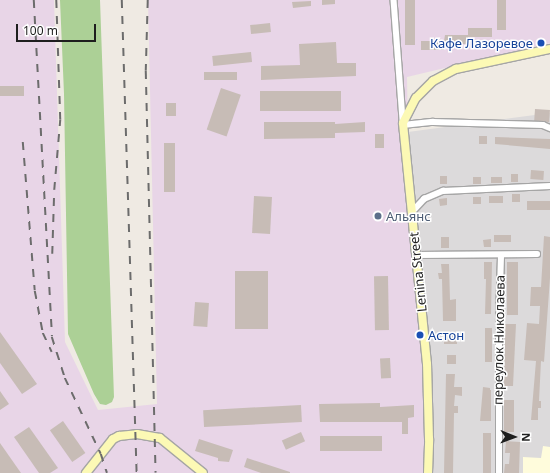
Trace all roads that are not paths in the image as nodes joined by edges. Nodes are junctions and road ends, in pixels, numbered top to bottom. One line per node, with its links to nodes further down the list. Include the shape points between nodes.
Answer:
1 (394, 0): 3 (street, Lenina Street)
2 (550, 49): 3 (main road, via 456,70 433,81 416,98)
3 (403, 124): 4 (street, via 433,122 543,125); 6 (main road, Lenina Street)
4 (550, 128)
5 (550, 186): 6 (street, via 443,191 424,199)
6 (412, 212): 8 (main road, Lenina Street)
7 (536, 254): 9 (street, переулок Николаева)
8 (416, 255): 9 (street, переулок Николаева); 12 (main road, Lenina Street, via 427,364)
9 (501, 256): 13 (street, переулок Николаева, via 498,320)
10 (86, 473): 11 (main road, via 113,439 136,434 160,438)
11 (203, 473)
12 (428, 473)
13 (499, 473)

